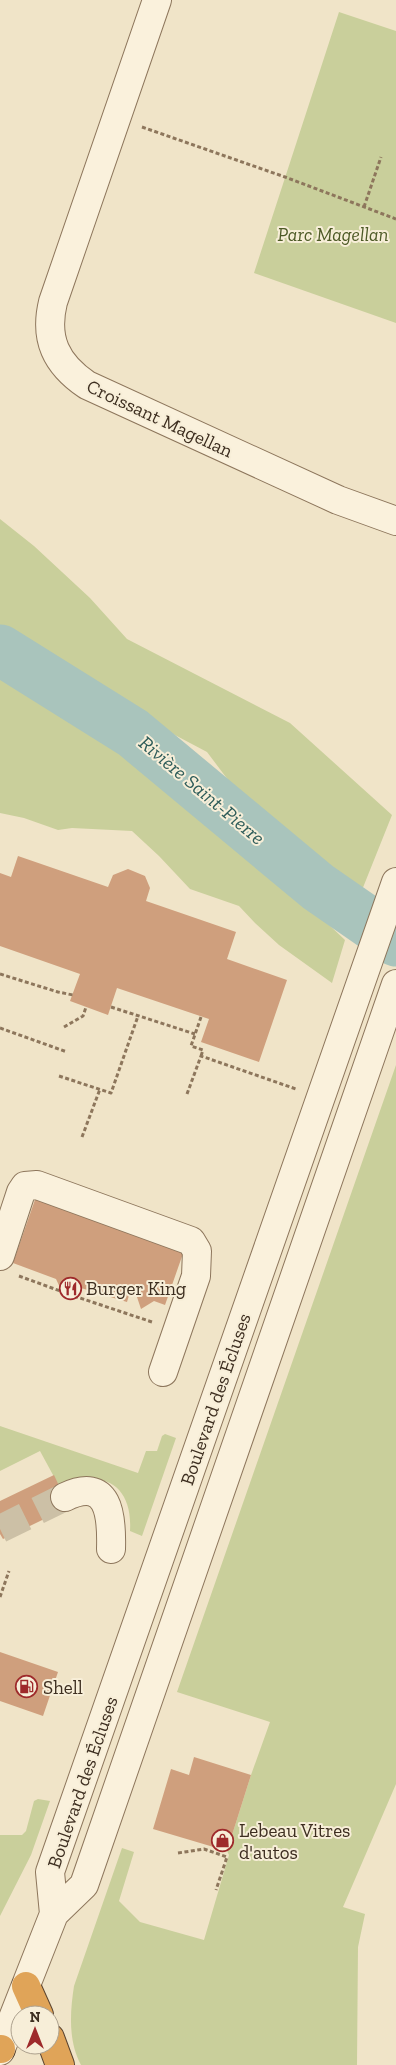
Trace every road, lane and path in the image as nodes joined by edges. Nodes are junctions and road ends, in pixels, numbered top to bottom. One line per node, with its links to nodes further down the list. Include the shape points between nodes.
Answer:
1 (157, 0): 6 (street, Croissant Magellan, via 53,302 49,326 54,349 67,370 86,385 338,500)
2 (141, 127): 4 (path)
3 (381, 157): 4 (path)
4 (364, 207): 5 (path)
5 (396, 220)
6 (396, 521)
7 (394, 889): 36 (street, Boulevard des Écluses, via 50,1872)
8 (0, 974): 10 (path)
9 (396, 984): 36 (street, Boulevard des Écluses, via 84,1885)
10 (73, 995)
11 (86, 1007): 15 (path, via 83,1016)
12 (111, 1007): 13 (path)
13 (138, 1016): 17 (path); 21 (path, via 111,1092)
14 (201, 1017): 17 (path)
15 (64, 1027)
16 (0, 1028): 18 (path)
17 (195, 1034): 19 (path, via 191,1046 203,1050)
18 (67, 1052)
19 (201, 1056): 22 (path); 23 (path)
20 (59, 1076): 21 (path)
21 (100, 1089): 24 (path)
22 (301, 1091)
23 (187, 1094)
24 (82, 1137)
25 (6, 1265): 26 (path); 29 (street, via 21,1192 30,1184 191,1241 197,1251 196,1276)
26 (63, 1292)
27 (68, 1294): 28 (path)
28 (158, 1324)
29 (164, 1372)
30 (65, 1497): 31 (street, via 84,1490 94,1491 100,1496 110,1515)
31 (111, 1549)
32 (9, 1571): 33 (path)
33 (0, 1597)
34 (178, 1853): 35 (path, via 204,1849 227,1856)
35 (216, 1890)
36 (54, 1914): 37 (street)
37 (26, 1986): 38 (highway); 39 (street)
38 (35, 2005)
39 (0, 2050)

